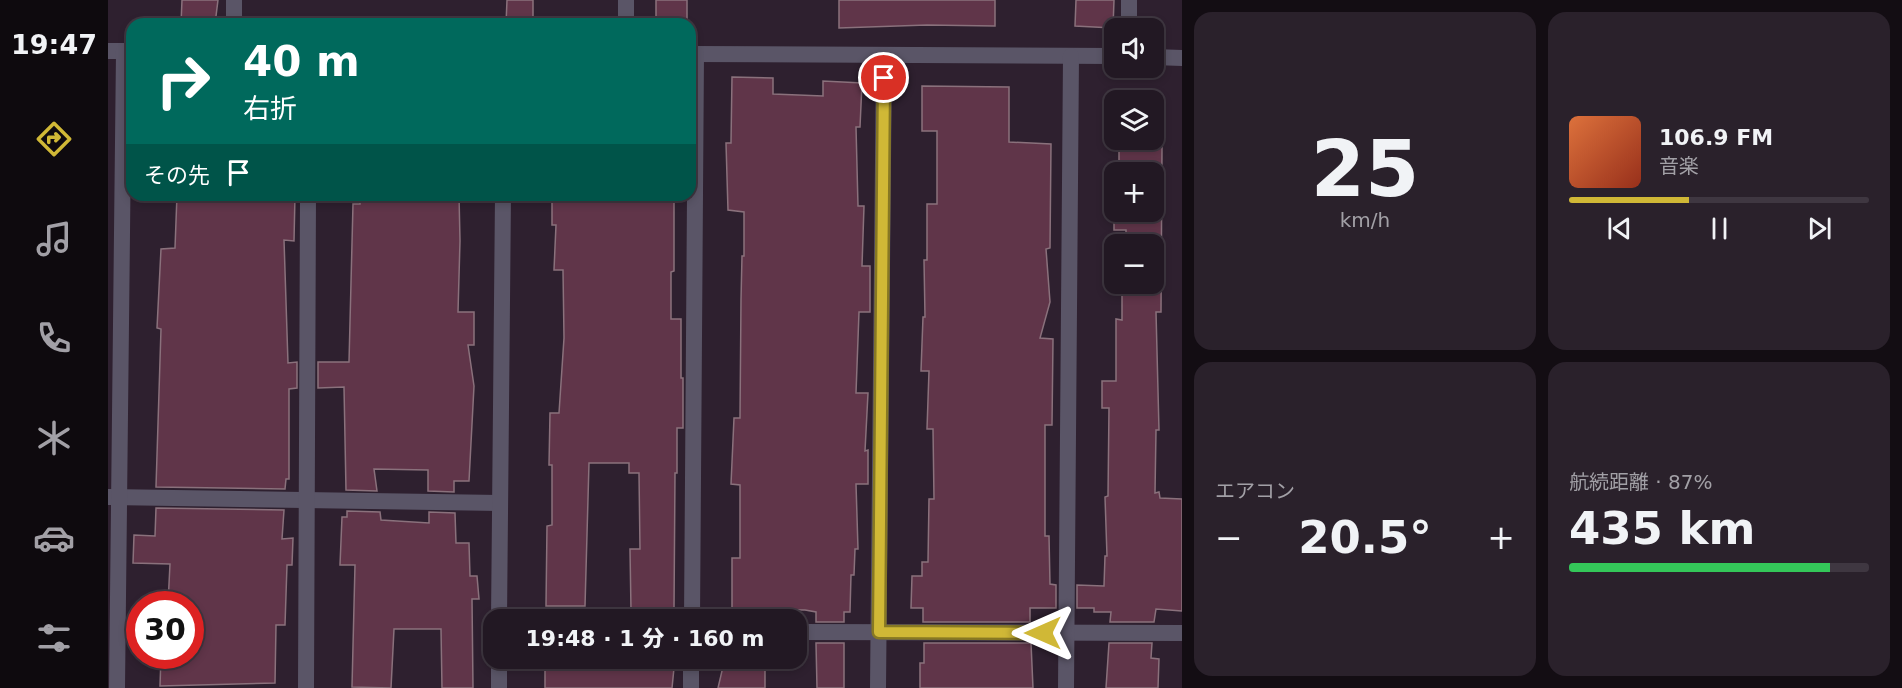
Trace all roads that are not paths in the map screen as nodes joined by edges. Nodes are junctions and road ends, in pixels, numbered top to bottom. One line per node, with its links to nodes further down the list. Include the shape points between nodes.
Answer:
1 (234, 0): 4 (street)
2 (626, 0): 5 (street)
3 (1129, 0): 6 (street)
4 (234, 18)
5 (626, 18)
6 (1129, 18)
7 (121, 51): 17 (street)
8 (696, 54): 9 (street)
9 (884, 55): 10 (street); 23 (street)
10 (1071, 56): 11 (street); 24 (street)
11 (1104, 56)
12 (1164, 57): 13 (street)
13 (1182, 58)
14 (308, 201): 18 (street)
15 (503, 201): 19 (street)
16 (693, 201): 21 (street)
17 (114, 497): 18 (street); 28 (street)
18 (307, 500): 19 (street); 29 (street)
19 (500, 503): 20 (street)
20 (500, 609)
21 (692, 609)
22 (807, 632): 23 (street)
23 (879, 632): 24 (street); 32 (street)
24 (1066, 633): 25 (street); 33 (street)
25 (1182, 633)
26 (499, 669): 30 (street)
27 (691, 669): 31 (street)
28 (117, 688)
29 (306, 688)
30 (499, 688)
31 (691, 688)
32 (878, 688)
33 (1066, 688)

